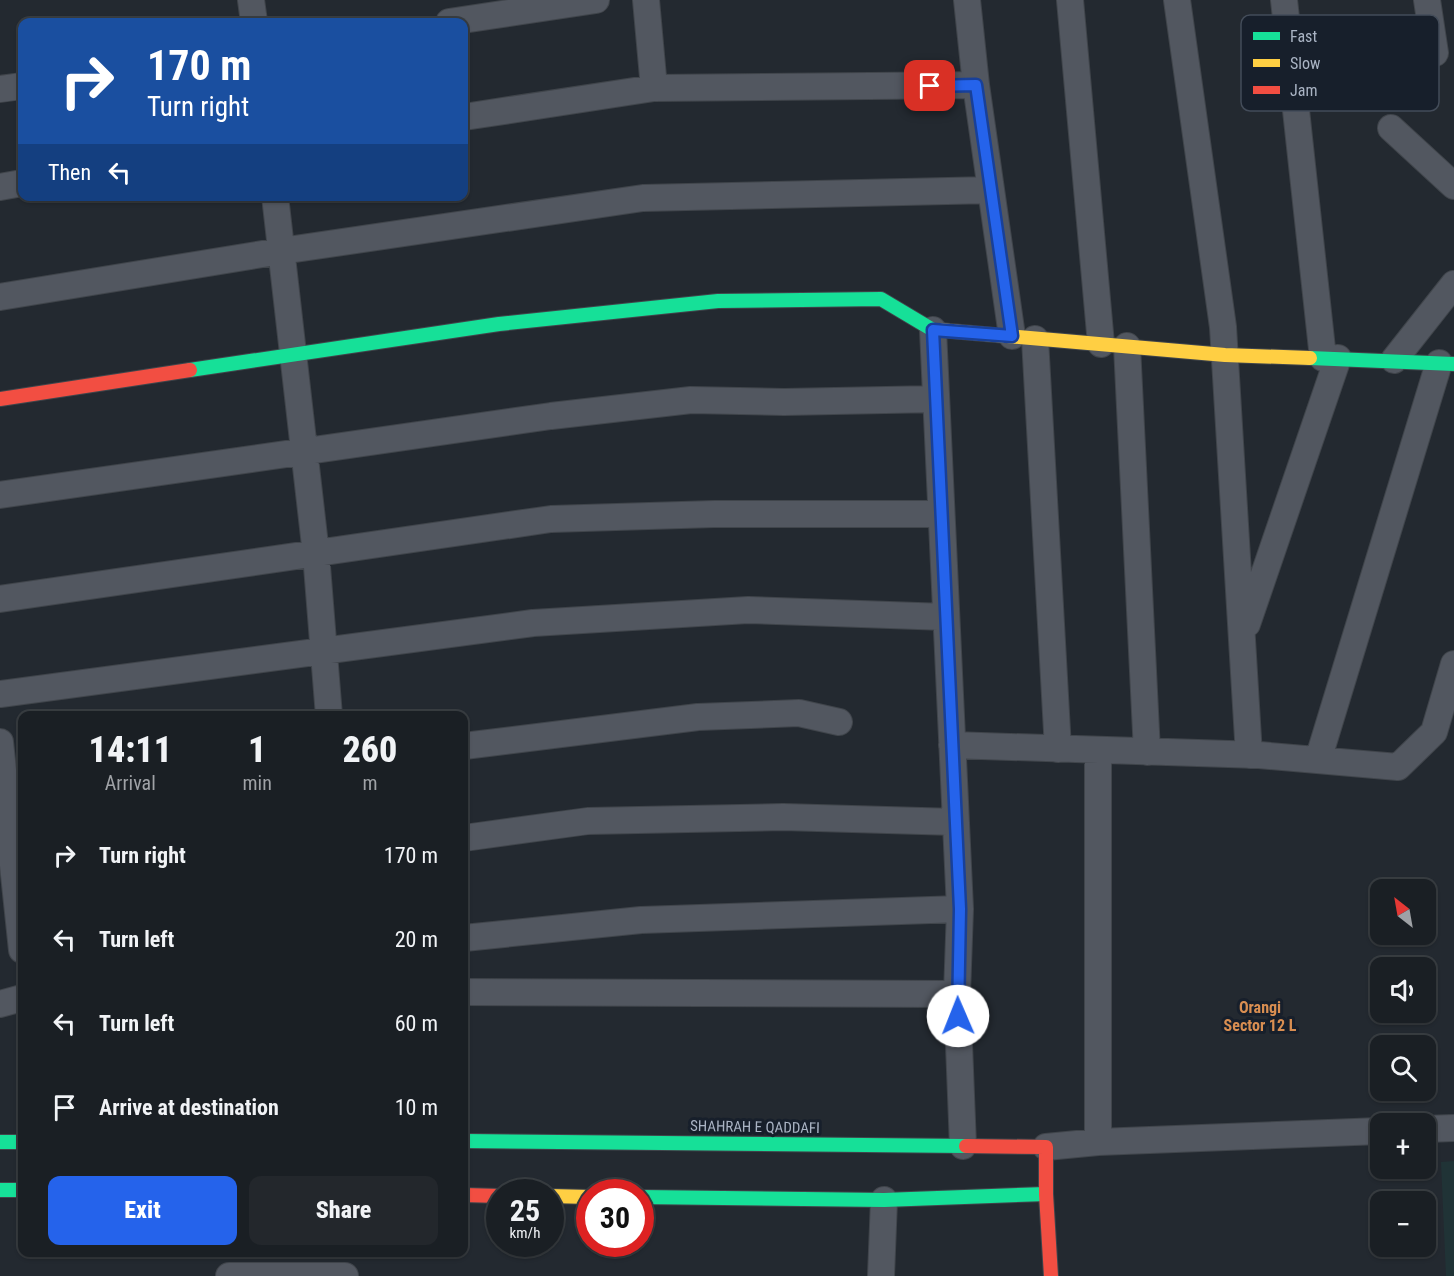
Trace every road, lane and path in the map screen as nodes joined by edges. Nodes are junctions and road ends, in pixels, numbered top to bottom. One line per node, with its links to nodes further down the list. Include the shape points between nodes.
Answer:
1 (251, 0): 11 (street)
2 (596, 0): 12 (street)
3 (646, 0): 15 (street)
4 (966, 0): 13 (street)
5 (1071, 0): 30 (street)
6 (1177, 0): 33 (street)
7 (1284, 0): 9 (street)
8 (1426, 0): 10 (street)
9 (1286, 15)
10 (1429, 15)
11 (253, 18)
12 (468, 19)
13 (976, 85): 15 (street); 23 (street)
14 (18, 87): 16 (street)
15 (654, 88): 18 (street)
16 (0, 89)
17 (1299, 111): 34 (street)
18 (468, 116)
19 (1391, 128): 21 (street)
20 (18, 184): 22 (street)
21 (1454, 186)
22 (0, 187)
23 (991, 190): 25 (street, via 643,198); 29 (street)
24 (276, 201): 25 (street)
25 (281, 251): 27 (street); 32 (street)
26 (1454, 284): 35 (street)
27 (0, 297)
28 (933, 330): 29 (street); 32 (street, via 881,299 718,301 499,324); 38 (street)
29 (1024, 338): 30 (street); 54 (street)
30 (1101, 344): 31 (street)
31 (1127, 346): 33 (street); 56 (street)
32 (294, 354): 37 (street); 39 (street)
33 (1225, 355): 34 (street); 45 (street)
34 (1331, 358): 35 (street); 45 (street)
35 (1394, 360): 36 (street)
36 (1446, 364): 58 (street)
37 (0, 399)
38 (936, 399): 39 (street, via 691,400); 41 (street)
39 (305, 452): 40 (street); 42 (street)
40 (0, 495)
41 (941, 514): 42 (street, via 551,519); 44 (street)
42 (316, 554): 43 (street); 46 (street)
43 (0, 599)
44 (946, 617): 46 (street, via 748,610 533,622); 53 (street)
45 (1242, 637): 57 (street)
46 (324, 651): 48 (street); 49 (street)
47 (1454, 664): 58 (street, via 1434,732 1398,767)
48 (0, 694)
49 (329, 711)
50 (839, 722): 52 (street, via 799,713 698,717)
51 (0, 742): 59 (street)
52 (468, 746)
53 (952, 746): 54 (street); 60 (street)
54 (1058, 749): 55 (street)
55 (1098, 750): 56 (street); 76 (street)
56 (1148, 752): 57 (street)
57 (1249, 755): 58 (street)
58 (1318, 760)
59 (10, 796): 62 (street)
60 (956, 822): 61 (street, via 783,817 588,821); 63 (street)
61 (468, 837)
62 (13, 900): 64 (street)
63 (960, 909): 65 (street, via 640,920); 67 (street)
64 (18, 928)
65 (468, 938)
66 (468, 992): 67 (street)
67 (957, 994): 77 (street)
68 (18, 999): 69 (street)
69 (0, 1004)
70 (1454, 1128): 71 (street)
71 (1436, 1129)
72 (1370, 1131): 76 (street)
73 (468, 1141): 77 (street, SHAHRAH E QADDAFI)
74 (0, 1142): 75 (street)
75 (18, 1142)
76 (1098, 1142): 78 (street)
77 (963, 1146): 78 (street, SHAHRAH E QADDAFI)
78 (1046, 1148): 81 (street)
79 (0, 1190): 80 (street)
80 (18, 1191)
81 (1046, 1194): 85 (street); 89 (street)
82 (468, 1195): 83 (street)
83 (486, 1196)
84 (654, 1197): 85 (street)
85 (884, 1200): 88 (street)
86 (230, 1276): 87 (street)
87 (345, 1276)
88 (881, 1276)
89 (1051, 1276)

